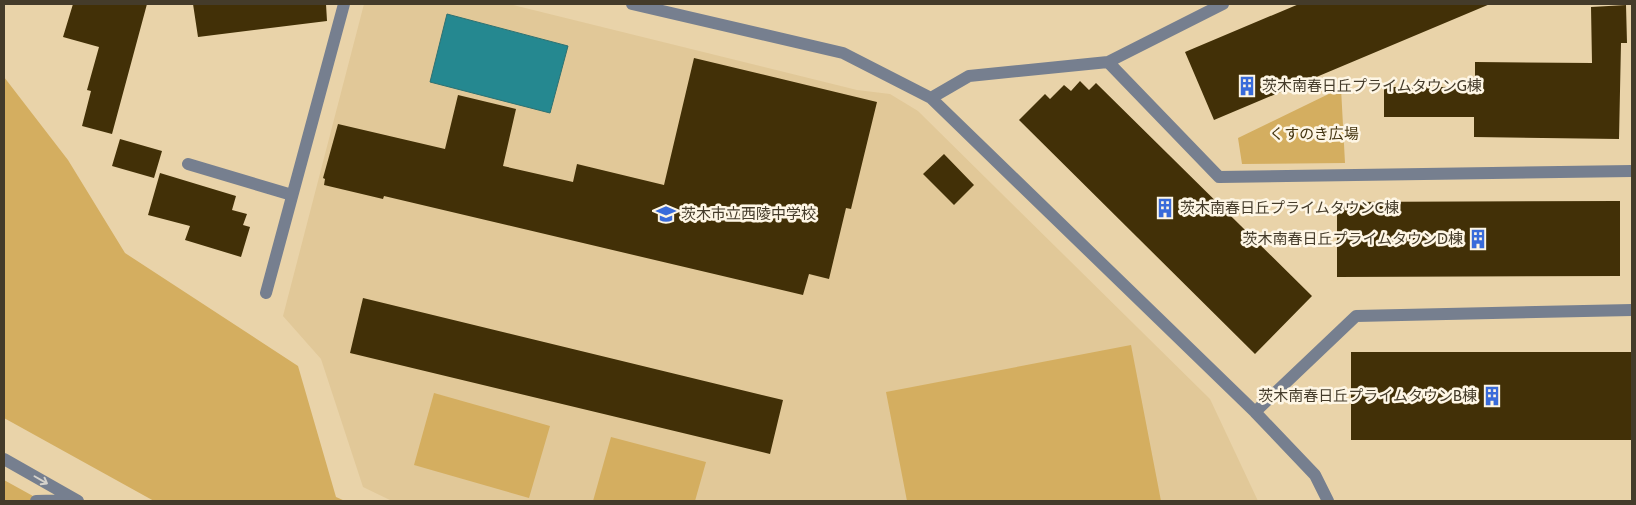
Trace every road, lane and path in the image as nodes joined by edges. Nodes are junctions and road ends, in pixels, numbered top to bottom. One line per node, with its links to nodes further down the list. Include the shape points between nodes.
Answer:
1 (344, 4): 8 (street)
2 (632, 4): 5 (street, via 843,53)
3 (1223, 4): 4 (street)
4 (1108, 62): 5 (street, via 969,76); 7 (street, via 1220,177)
5 (931, 98): 11 (street)
6 (188, 164): 8 (street)
7 (1632, 171)
8 (292, 195): 9 (street)
9 (266, 293)
10 (1632, 310): 11 (street, via 1356,316)
11 (1255, 412): 15 (street, via 1315,475)
12 (4, 459): 14 (street, one-way to 14)
13 (36, 501): 14 (street)
14 (77, 501)
15 (1328, 501)

